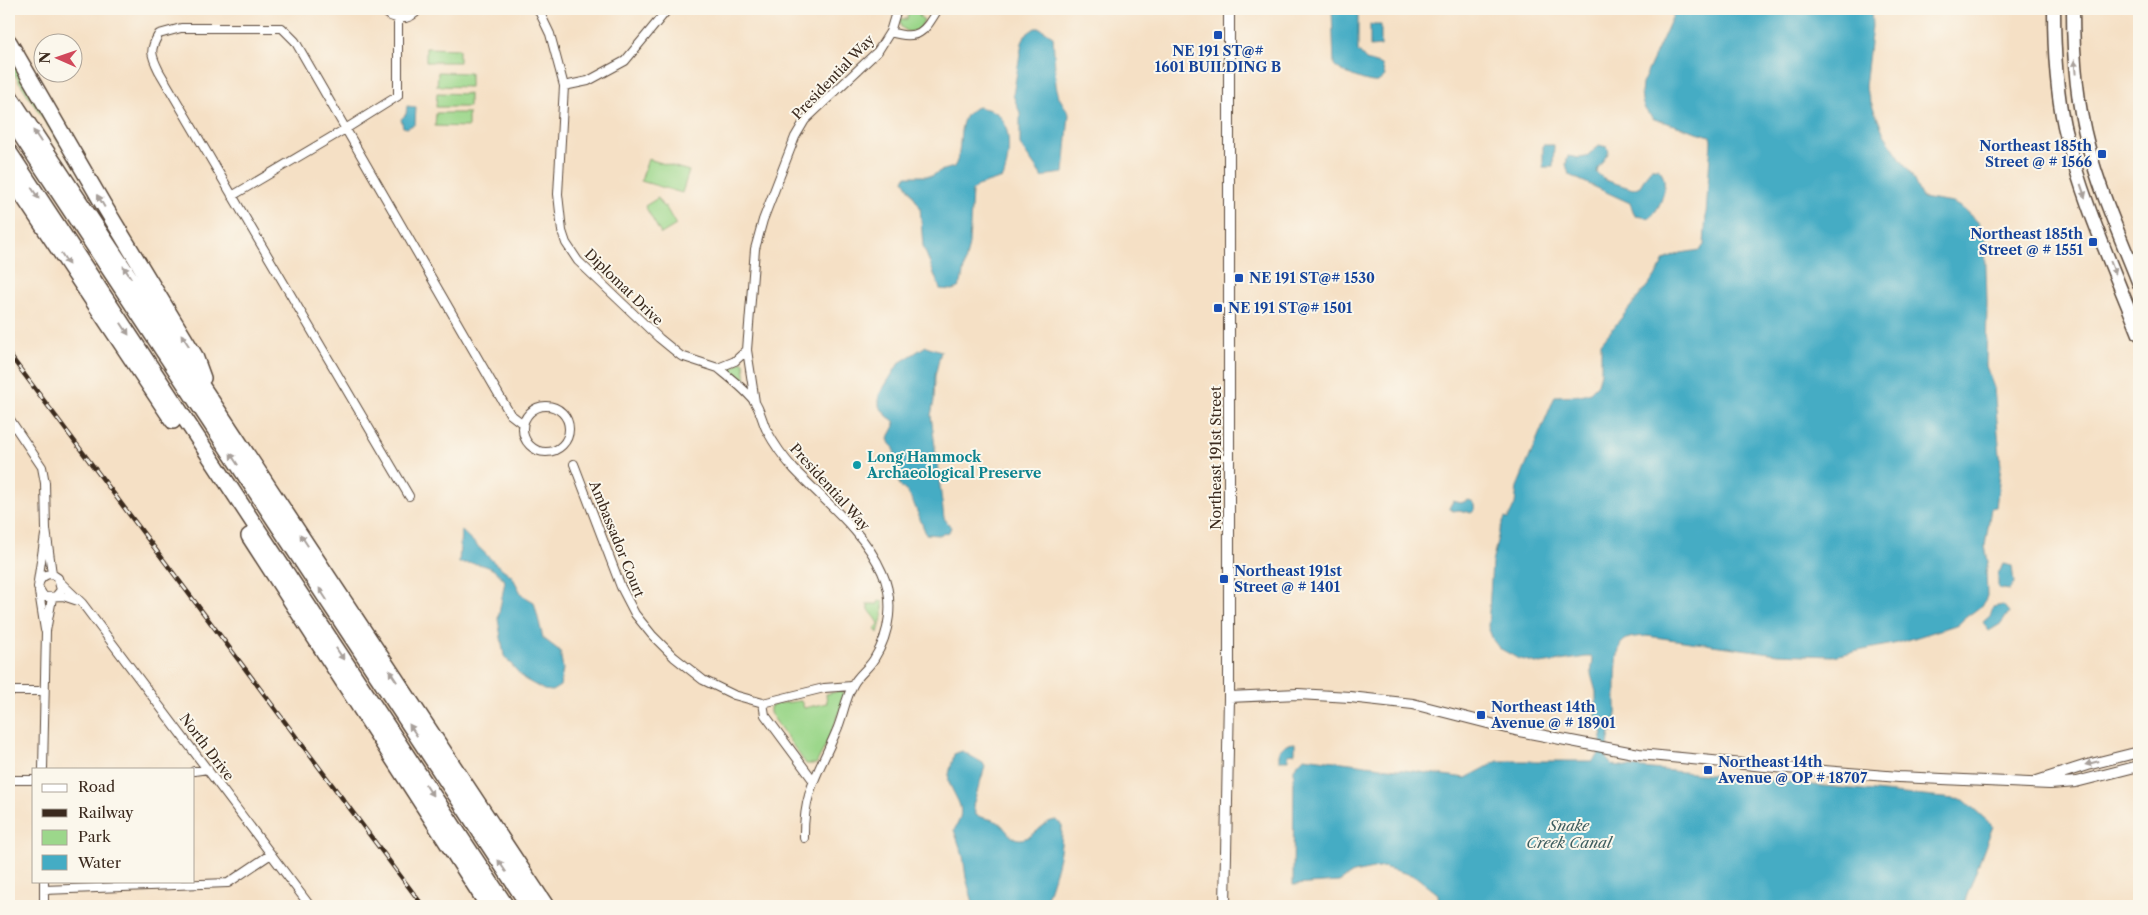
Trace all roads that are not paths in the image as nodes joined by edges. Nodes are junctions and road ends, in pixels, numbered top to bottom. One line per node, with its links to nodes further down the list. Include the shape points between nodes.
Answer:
1 (383, 9): 10 (street)
2 (419, 9): 10 (street, via 412,16)
3 (538, 9): 14 (street, Diplomat Drive, via 550,34)
4 (668, 9): 14 (street, via 625,61 588,81)
5 (897, 9): 11 (street, Presidential Way)
6 (938, 9): 11 (street, Presidential Way, via 921,33 915,36)
7 (1229, 9): 46 (street, Northeast 191st Street)
8 (2054, 9): 13 (main road)
9 (2073, 9): 16 (main road, one-way to 9)
10 (398, 18): 19 (street, via 398,96)
11 (890, 32): 28 (street, Presidential Way, via 878,51 805,120 795,137 755,249)
12 (9, 42): 30 (highway, one-way to 12, via 195,356)
13 (2057, 75): 16 (main road, via 2068,91); 17 (main road)
14 (564, 86): 29 (street, Diplomat Drive, via 558,194 566,243 578,261 659,338 681,356)
15 (9, 95): 30 (highway, one-way to 15)
16 (2078, 96): 20 (main road)
17 (2060, 104): 20 (main road, via 2073,115); 26 (main road, one-way to 26, via 2080,181)
18 (9, 118): 64 (highway, one-way to 18)
19 (347, 128): 23 (street); 23 (street, via 295,41 282,28 181,28 159,34 152,46 152,57); 33 (street, via 510,414)
20 (2085, 133): 24 (main road, via 2101,186)
21 (9, 152): 63 (highway, one-way to 63)
22 (9, 175): 62 (highway, one-way to 62, via 228,502)
23 (232, 196): 35 (street)
24 (2139, 284)
25 (2139, 292): 26 (main road)
26 (2125, 298): 27 (main road)
27 (2139, 334)
28 (748, 350): 29 (street); 31 (street, Presidential Way)
29 (718, 368): 31 (street, Presidential Way)
30 (211, 400): 65 (highway, one-way to 30)
31 (755, 402): 43 (street, Presidential Way, via 766,429 785,460 847,522 872,553 883,573 889,593 884,638 874,660)
32 (9, 418): 36 (street, via 42,467 46,482)
33 (523, 424): 33 (street, via 534,408 548,405 561,411 569,423 569,431 556,450 540,452 527,442)
34 (574, 464): 47 (street, Ambassador Court, via 621,587 635,614 674,657 703,680 734,695)
35 (409, 496)
36 (46, 529): 37 (street); 39 (street)
37 (52, 574): 38 (street); 39 (street, via 44,576)
38 (60, 582): 40 (street, via 61,590); 41 (street, North Drive)
39 (38, 586): 40 (street, via 44,597); 42 (street)
40 (54, 597): 41 (street, via 71,597); 42 (street)
41 (82, 603): 51 (street, North Drive)
42 (46, 631): 45 (street)
43 (852, 686): 47 (street, Ambassador Court, via 824,688); 55 (street, Presidential Way, via 837,730)
44 (9, 691): 45 (street)
45 (44, 691): 50 (street)
46 (1230, 697): 56 (street, via 1298,694 1413,704 1518,730 1639,754 1899,777); 66 (street, Northeast 191st Street)
47 (763, 702): 55 (street, via 765,716)
48 (2139, 752): 56 (street, one-way to 56)
49 (2139, 766): 56 (street, via 2076,782)
50 (43, 768)
51 (208, 769): 52 (street); 58 (street, North Drive)
52 (195, 771)
53 (9, 780): 54 (street)
54 (32, 780)
55 (813, 780): 57 (street, Presidential Way, via 804,816)
56 (2031, 783)
57 (804, 838)
58 (271, 854): 59 (street, via 228,882); 61 (street, North Drive)
59 (44, 885): 60 (street)
60 (44, 906)
61 (310, 906)
62 (488, 906)
63 (506, 906)
64 (529, 906)
65 (546, 906)
66 (1225, 906)

